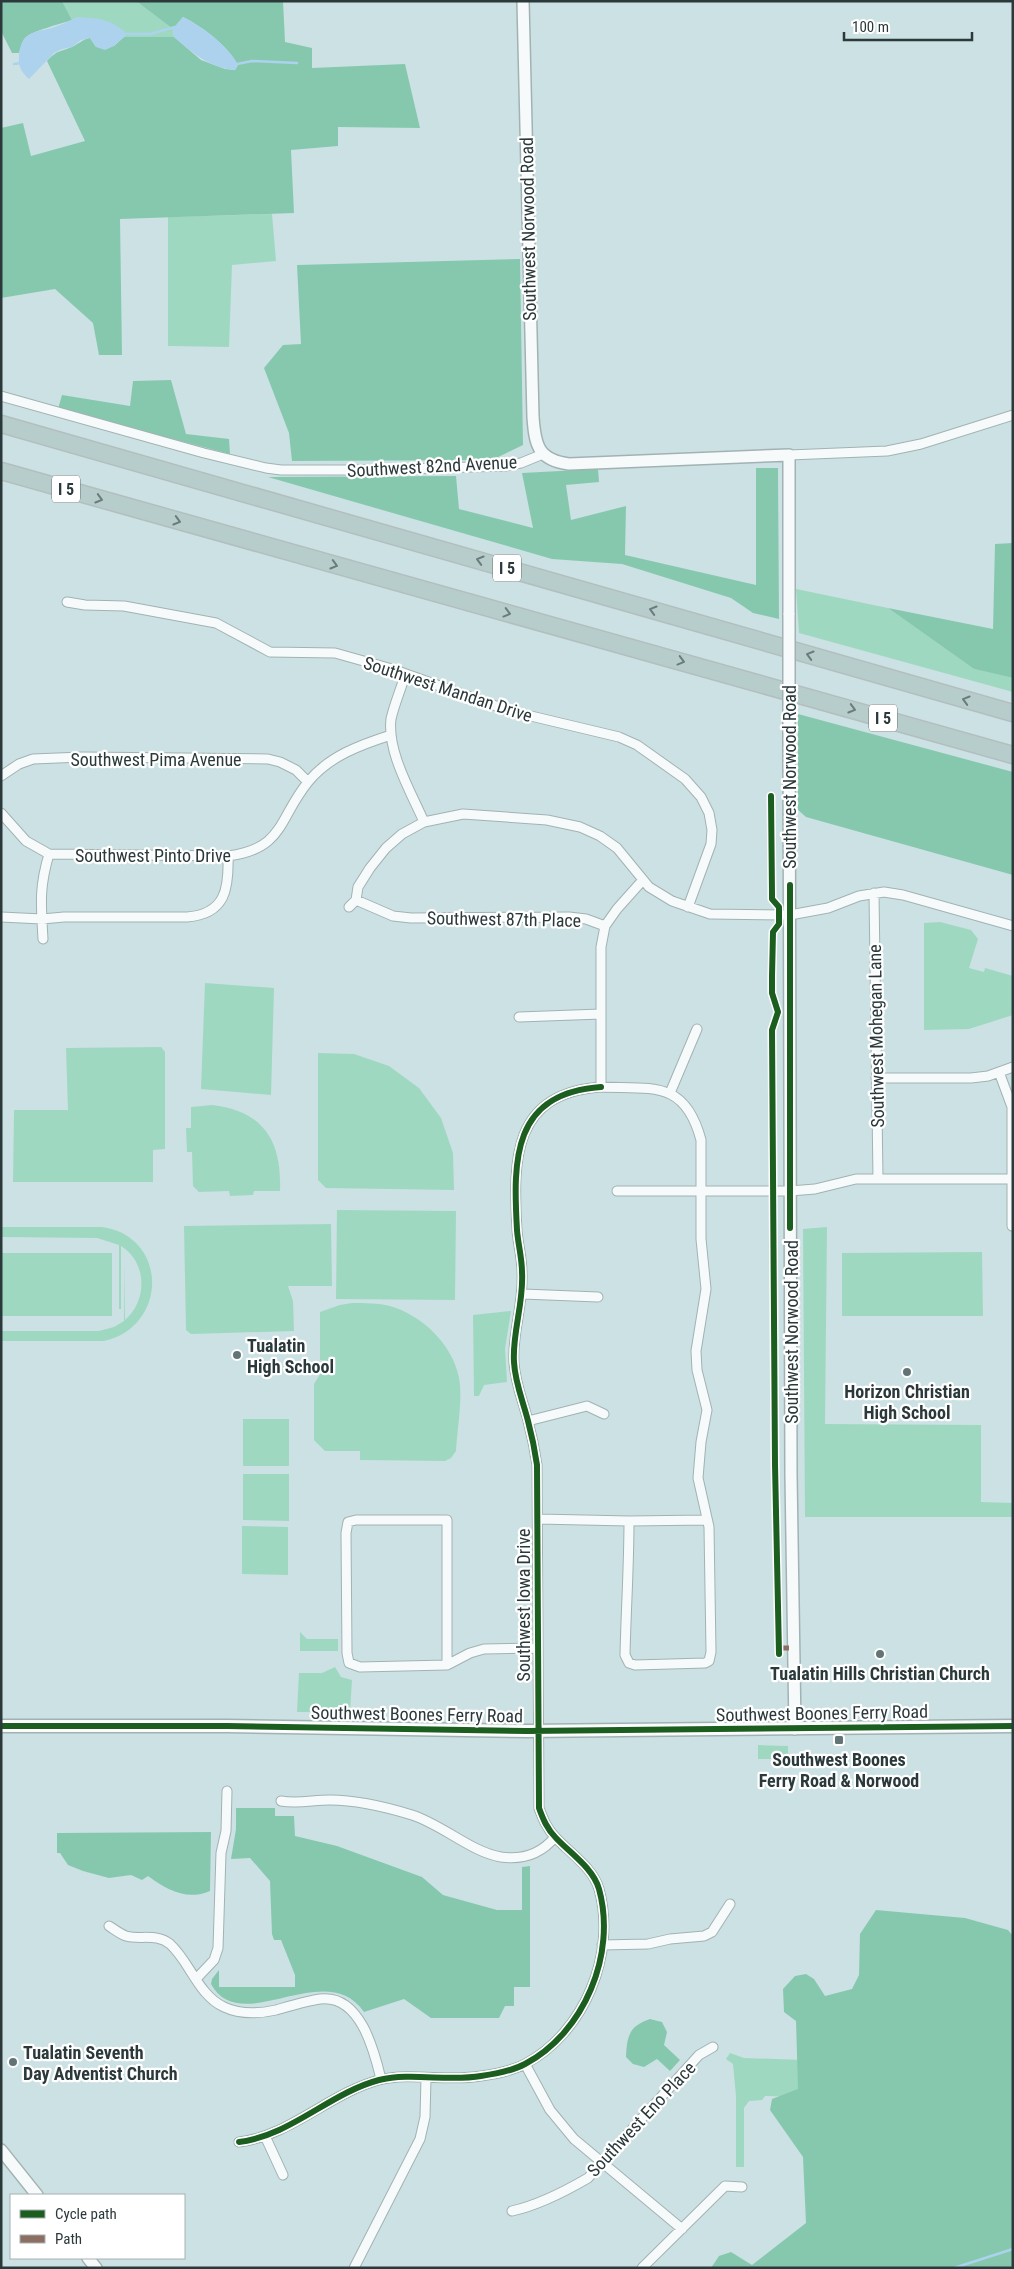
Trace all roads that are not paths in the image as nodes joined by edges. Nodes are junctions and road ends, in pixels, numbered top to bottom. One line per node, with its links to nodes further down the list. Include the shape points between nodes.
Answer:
1 (523, 1): 5 (street, Southwest Norwood Road, via 534,426)
2 (1, 396): 5 (street, Southwest 82nd Avenue, via 212,455 281,470 505,466)
3 (1013, 415): 6 (street, Southwest 82nd Avenue, via 887,452)
4 (1, 424): 10 (highway, I 5, one-way to 4)
5 (542, 454): 6 (street, Southwest 82nd Avenue, via 558,462 581,464)
6 (789, 455): 22 (street, Southwest Norwood Road, bridge)
7 (1, 471): 12 (highway, I 5, one-way to 12)
8 (68, 602): 9 (street, Southwest Mandan Drive, via 124,606 207,621 220,624 270,652 335,653)
9 (406, 675): 11 (street); 21 (street, Southwest Mandan Drive, via 510,711 619,737 637,745 685,780 701,797 709,813 712,830 711,844)
10 (1013, 713)
11 (390, 735): 14 (street, Southwest Pinto Drive, via 336,758); 16 (street)
12 (1013, 755)
13 (1, 776): 14 (street, Southwest Pima Avenue, via 33,759 224,758 280,762 296,770)
14 (308, 782): 18 (street, Southwest Pinto Drive, via 280,830 270,840 247,854)
15 (1, 813): 17 (street, Southwest Pinto Drive, via 26,841)
16 (424, 822): 19 (street, via 463,814 547,820 580,827 617,848); 25 (street, Southwest 87th Place, via 402,834 386,848 358,887 352,903 411,918 569,917 586,918)
17 (49, 854): 18 (street, Southwest Pinto Drive); 24 (street, via 40,890)
18 (228, 856): 24 (street, via 226,892 214,908 202,915)
19 (642, 881): 21 (street, via 672,901); 25 (street, Southwest 87th Place)
20 (874, 893): 22 (street, via 828,908); 26 (street, via 903,895); 33 (street, Southwest Mohegan Lane)
21 (688, 907): 22 (street, via 710,914)
22 (790, 914): 40 (street, Southwest Norwood Road)
23 (1, 917): 24 (street)
24 (42, 919): 27 (street)
25 (605, 926): 28 (street, via 601,947)
26 (1013, 926)
27 (43, 939)
28 (601, 1014): 29 (street); 34 (street)
29 (519, 1017)
30 (697, 1029): 35 (street)
31 (1013, 1067): 32 (street)
32 (999, 1072): 33 (street, via 971,1078); 37 (street, via 1012,1107)
33 (876, 1078): 36 (street, Southwest Mohegan Lane)
34 (601, 1087): 35 (street, Southwest Iowa Drive, via 656,1089); 42 (street, Southwest Iowa Drive, via 573,1091 551,1101 534,1118 518,1148 517,1230)
35 (670, 1093): 39 (street, via 680,1100 697,1125 701,1140)
36 (878, 1179): 37 (street); 40 (street, via 843,1181)
37 (1012, 1179): 41 (street)
38 (617, 1191): 39 (street)
39 (700, 1192): 40 (street); 47 (street, via 706,1289 696,1351 707,1410 698,1478)
40 (790, 1192): 53 (street, Southwest Norwood Road)
41 (1012, 1226)
42 (523, 1294): 43 (street); 45 (street, Southwest Iowa Drive, via 514,1360)
43 (598, 1297)
44 (604, 1414): 45 (street, via 587,1406)
45 (528, 1421): 46 (street, Southwest Iowa Drive, via 537,1466)
46 (538, 1519): 48 (street); 49 (street, Southwest Iowa Drive)
47 (707, 1520): 48 (street); 48 (street, via 709,1661 700,1664 635,1665 629,1663 625,1655)
48 (629, 1521)
49 (538, 1648): 50 (street, via 484,1650); 54 (street, Southwest Iowa Drive)
50 (447, 1665): 50 (street, via 447,1520 348,1522 349,1664 360,1667)
51 (1, 1726): 54 (main road, Southwest Boones Ferry Road)
52 (1013, 1726): 53 (main road, Southwest Boones Ferry Road)
53 (795, 1729): 54 (main road, Southwest Boones Ferry Road)
54 (539, 1731): 57 (street, Southwest Iowa Drive, via 539,1808 545,1825)
55 (227, 1791): 61 (street, via 218,1948 214,1960)
56 (281, 1801): 57 (street, via 294,1804 331,1800 380,1807 434,1823 484,1852 516,1858 547,1846)
57 (555, 1837): 60 (street, Southwest Iowa Drive, via 586,1868 598,1888 602,1909)
58 (730, 1904): 60 (street, via 712,1932 704,1936 648,1944)
59 (109, 1926): 61 (street, via 126,1936 149,1937 169,1943)
60 (602, 1945): 63 (street, Southwest Iowa Drive, via 597,1974 586,2002 569,2026)
61 (196, 1979): 65 (street, via 212,2000 242,2013 263,2012 321,1999 343,2003 354,2013 370,2042)
62 (713, 2047): 69 (street, Southwest Eno Place, via 699,2055)
63 (525, 2064): 64 (street, Southwest Iowa Drive, via 479,2077); 69 (street, via 550,2110 574,2139)
64 (426, 2078): 65 (street, Southwest Iowa Drive); 75 (street, via 425,2117 420,2139)
65 (381, 2079): 66 (street, Southwest Iowa Drive)
66 (265, 2136): 67 (street, Southwest Iowa Drive); 70 (street)
67 (239, 2142)
68 (1, 2150): 72 (street)
69 (602, 2163): 73 (street, Southwest Eno Place, via 588,2178 566,2191); 74 (street)
70 (283, 2175)
71 (742, 2186): 74 (street, via 725,2186)
72 (36, 2194)
73 (512, 2211)
74 (682, 2229): 76 (street)
75 (354, 2268)
76 (642, 2268)

